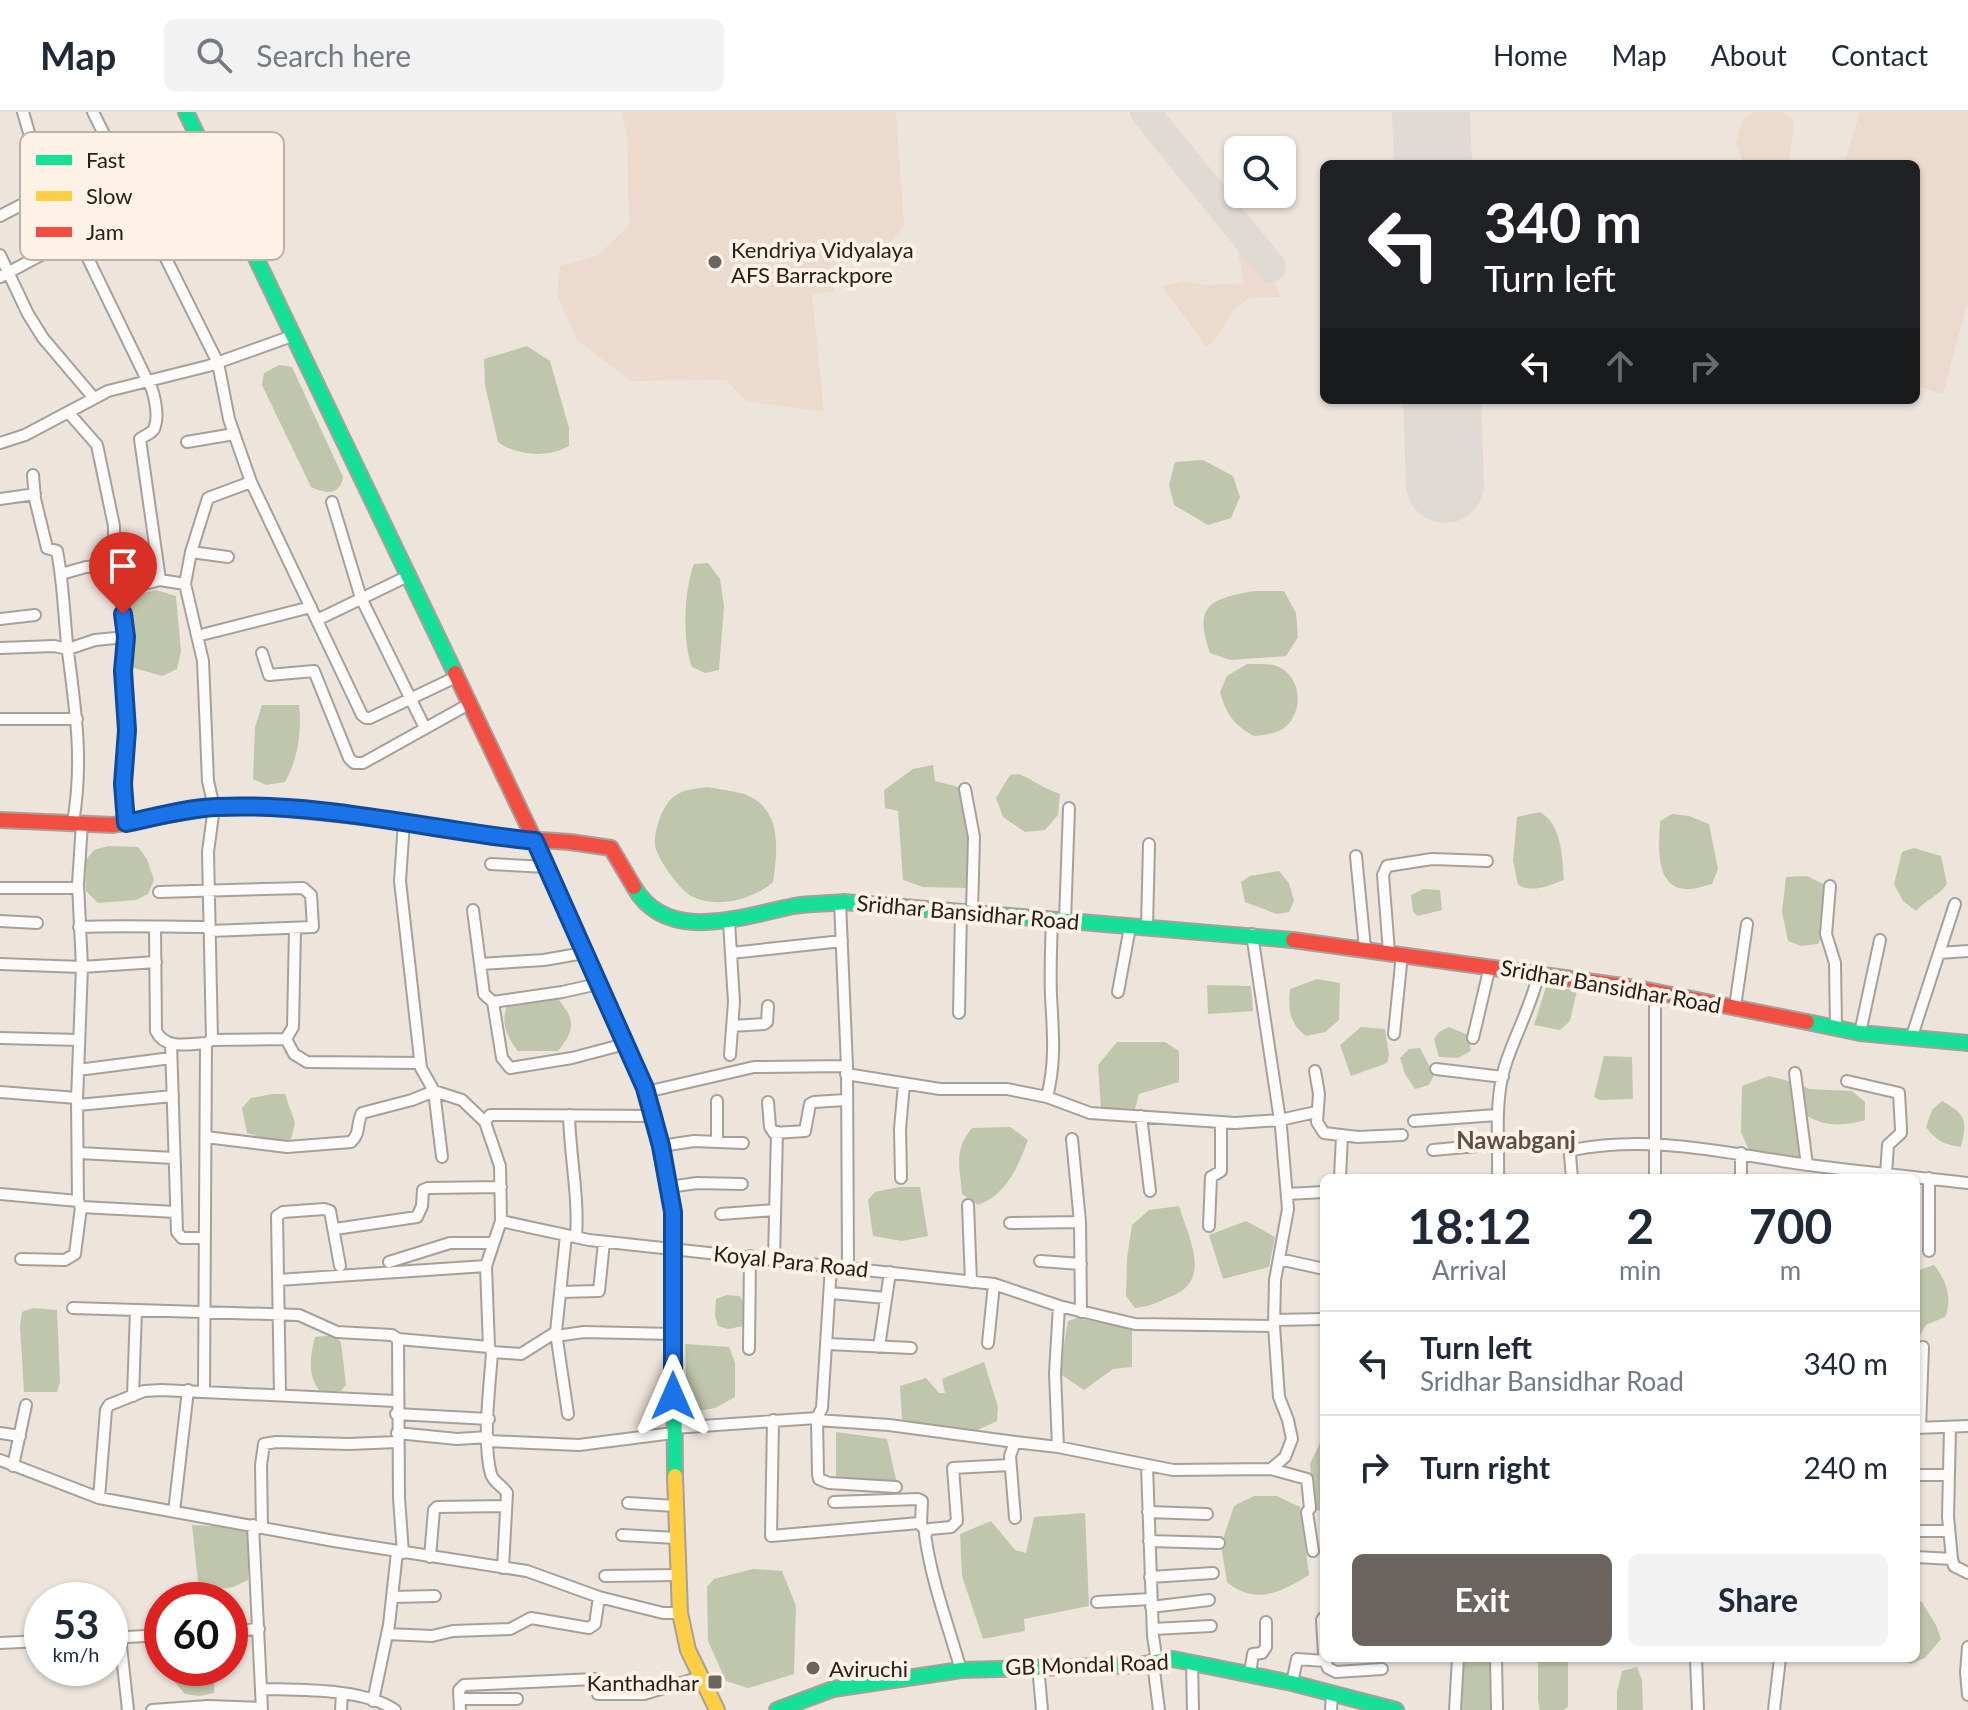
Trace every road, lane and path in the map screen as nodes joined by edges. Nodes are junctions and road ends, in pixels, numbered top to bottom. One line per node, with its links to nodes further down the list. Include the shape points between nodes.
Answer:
1 (23, 112): 4 (street)
2 (93, 112): 5 (street)
3 (186, 112): 6 (street)
4 (29, 132)
5 (103, 132)
6 (196, 132)
7 (20, 206): 8 (street)
8 (0, 216)
9 (0, 255): 14 (street)
10 (32, 260): 14 (street)
11 (89, 260): 17 (street)
12 (165, 260): 16 (street)
13 (256, 260): 15 (street)
14 (4, 274): 18 (street, via 43,338)
15 (292, 336): 16 (street); 32 (street)
16 (218, 363): 17 (street); 20 (street)
17 (147, 380): 18 (street); 33 (street, via 154,388 156,426 140,439)
18 (93, 397): 19 (street)
19 (68, 412): 22 (street); 30 (street, via 97,445 114,526)
20 (234, 434): 21 (street); 24 (street)
21 (187, 442)
22 (0, 443)
23 (33, 475): 25 (street)
24 (251, 482): 28 (street, via 208,498); 37 (street)
25 (35, 494): 26 (street); 31 (street, via 47,548 57,551)
26 (0, 499)
27 (332, 502): 36 (street)
28 (191, 552): 29 (street); 34 (street)
29 (228, 557)
30 (114, 565): 31 (street); 35 (street)
31 (61, 574): 44 (street)
32 (408, 576): 36 (street); 46 (street)
33 (160, 580): 34 (street); 35 (street)
34 (185, 584): 41 (street)
35 (121, 590): 42 (street)
36 (361, 598): 40 (street); 47 (street)
37 (311, 607): 40 (street); 41 (street)
38 (35, 615): 39 (street)
39 (0, 619)
40 (317, 620): 47 (street, via 362,715 370,718)
41 (197, 636): 53 (street)
42 (126, 637): 44 (street); 58 (street)
43 (0, 648): 44 (street)
44 (68, 649): 50 (street)
45 (262, 653): 51 (street, via 269,675 314,671 354,763)
46 (456, 677): 47 (street); 48 (street)
47 (411, 698): 51 (street)
48 (469, 704): 51 (street); 59 (street)
49 (0, 719): 50 (street)
50 (77, 719): 57 (street)
51 (425, 728)
52 (965, 789): 73 (street, via 974,837)
53 (214, 807): 56 (street, Sridhar Bansidhar Road, via 268,807); 58 (street, Sridhar Bansidhar Road); 68 (street)
54 (1069, 808): 74 (street)
55 (0, 820): 57 (street, Sridhar Bansidhar Road)
56 (404, 822): 59 (street, Sridhar Bansidhar Road); 122 (street, via 400,881)
57 (78, 823): 58 (street, Sridhar Bansidhar Road); 67 (street)
58 (126, 823)
59 (535, 841): 64 (street); 76 (street, Sridhar Bansidhar Road, via 611,848 644,902 656,910 689,921)
60 (1149, 844): 82 (street)
61 (1356, 856): 88 (street)
62 (1487, 861): 92 (street, via 1432,859 1387,866 1383,875)
63 (491, 864): 64 (street)
64 (547, 867): 90 (street)
65 (1830, 886): 108 (street, via 1826,934 1835,963)
66 (0, 888): 67 (street)
67 (78, 888): 79 (street)
68 (208, 889): 69 (street); 83 (street, via 303,888 311,895 313,927); 84 (street)
69 (159, 892)
70 (840, 902): 73 (street, Sridhar Bansidhar Road); 76 (street, Sridhar Bansidhar Road); 87 (street)
71 (1955, 904): 93 (street)
72 (473, 910): 96 (street)
73 (966, 911): 74 (street, Sridhar Bansidhar Road); 106 (street)
74 (1058, 920): 81 (street, Sridhar Bansidhar Road); 135 (street, via 1051,995 1055,1045)
75 (0, 921): 77 (street)
76 (729, 922): 91 (street)
77 (37, 923)
78 (1747, 924): 105 (street)
79 (79, 927): 80 (street); 98 (street)
80 (155, 927): 84 (street); 94 (street)
81 (1130, 927): 82 (street, Sridhar Bansidhar Road); 101 (street)
82 (1147, 927): 85 (street, Sridhar Bansidhar Road)
83 (295, 928): 84 (street); 113 (street, via 293,1027)
84 (209, 929): 116 (street)
85 (1252, 934): 88 (street, Sridhar Bansidhar Road); 145 (street)
86 (1880, 940): 109 (street)
87 (842, 941): 91 (street); 125 (street)
88 (1365, 948): 92 (street, Sridhar Bansidhar Road)
89 (1968, 951): 93 (street)
90 (584, 953): 96 (street); 100 (street)
91 (731, 953): 107 (street)
92 (1396, 953): 97 (street, Sridhar Bansidhar Road); 110 (street)
93 (1939, 953): 114 (street)
94 (156, 962): 98 (street); 118 (street, via 156,1031)
95 (0, 964): 98 (street)
96 (480, 964): 103 (street, via 484,994)
97 (1490, 966): 99 (street, Sridhar Bansidhar Road); 112 (street)
98 (82, 967): 115 (street)
99 (1539, 972): 102 (street, Sridhar Bansidhar Road); 128 (street)
100 (598, 984): 103 (street); 119 (street)
101 (1118, 992)
102 (1655, 993): 105 (street, Sridhar Bansidhar Road); 157 (street)
103 (493, 1002): 119 (street, via 502,1058 510,1068)
104 (768, 1006): 107 (street, via 764,1024)
105 (1735, 1007): 108 (street, Sridhar Bansidhar Road)
106 (959, 1013)
107 (732, 1026): 120 (street)
108 (1836, 1028): 109 (street, Sridhar Bansidhar Road)
109 (1860, 1033): 114 (street, Sridhar Bansidhar Road)
110 (1394, 1034)
111 (0, 1038): 115 (street)
112 (1473, 1038)
113 (286, 1039): 116 (street); 122 (street, via 294,1054 307,1062)
114 (1911, 1039): 117 (street, Sridhar Bansidhar Road)
115 (79, 1040): 124 (street)
116 (209, 1041): 118 (street); 152 (street)
117 (1968, 1043)
118 (171, 1044): 121 (street)
119 (625, 1044): 133 (street)
120 (730, 1055)
121 (171, 1058): 124 (street); 134 (street)
122 (420, 1063): 131 (street)
123 (1436, 1069): 128 (street)
124 (78, 1070): 137 (street)
125 (846, 1070): 130 (street); 133 (street, via 754,1067); 136 (street)
126 (1315, 1071): 140 (street)
127 (1795, 1073): 164 (street)
128 (1503, 1077): 142 (street)
129 (1847, 1081): 171 (street, via 1899,1093 1901,1133 1888,1145)
130 (904, 1084): 135 (street, via 1007,1089); 173 (street)
131 (434, 1091): 147 (street, via 462,1100); 152 (street, via 362,1113 351,1142 287,1147); 162 (street)
132 (0, 1092): 137 (street)
133 (646, 1092): 143 (street)
134 (173, 1096): 137 (street); 163 (street)
135 (1047, 1097): 144 (street, via 1090,1113)
136 (845, 1100): 149 (street, via 814,1102 805,1131); 209 (street)
137 (77, 1101): 160 (street)
138 (717, 1101): 154 (street)
139 (768, 1102): 149 (street, via 771,1131)
140 (1316, 1112): 145 (street); 150 (street, via 1324,1133)
141 (569, 1115): 143 (street); 147 (street, via 490,1115); 193 (street, via 578,1210)
142 (1497, 1115): 146 (street); 156 (street)
143 (654, 1116): 158 (street)
144 (1141, 1116): 148 (street); 179 (street)
145 (1280, 1120): 148 (street); 182 (street)
146 (1414, 1121)
147 (485, 1122): 177 (street, via 500,1166)
148 (1221, 1122): 191 (street, via 1221,1171 1211,1177)
149 (777, 1132): 185 (street)
150 (1342, 1135): 151 (street); 165 (street)
151 (1402, 1135)
152 (206, 1137): 194 (street)
153 (1072, 1139): 189 (street)
154 (717, 1142): 155 (street); 158 (street)
155 (743, 1143)
156 (1499, 1144): 159 (street); 166 (street)
157 (1655, 1144): 161 (street); 167 (street, via 1572,1150); 168 (street)
158 (661, 1146): 178 (street)
159 (1433, 1150)
160 (79, 1153): 163 (street); 183 (street)
161 (1741, 1153): 164 (street); 169 (street)
162 (442, 1157)
163 (174, 1158): 186 (street)
164 (1807, 1165): 170 (street)
165 (1340, 1174)
166 (1498, 1174)
167 (1572, 1174)
168 (1655, 1174)
169 (1741, 1174)
170 (1872, 1174)
171 (1879, 1174)
172 (1920, 1177): 174 (street)
173 (901, 1178)
174 (1929, 1178): 175 (street); 198 (street)
175 (1968, 1183)
176 (742, 1184): 178 (street)
177 (501, 1187): 188 (street); 192 (street, via 428,1188 417,1217)
178 (669, 1187): 197 (street)
179 (1150, 1191)
180 (1320, 1192): 182 (street)
181 (0, 1194): 183 (street)
182 (1287, 1194): 202 (street)
183 (79, 1204): 186 (street); 200 (street, via 71,1258)
184 (968, 1205): 213 (street)
185 (775, 1210): 187 (street); 201 (street)
186 (176, 1212): 194 (street, via 178,1237)
187 (721, 1214)
188 (501, 1221): 193 (street, Koyal Para Road); 196 (street)
189 (1080, 1222): 190 (street); 205 (street)
190 (1010, 1223)
191 (1209, 1226)
192 (335, 1229): 206 (street); 212 (street, via 330,1211 324,1209 277,1216)
193 (571, 1236): 195 (street, Koyal Para Road); 215 (street)
194 (204, 1238): 221 (street)
195 (604, 1242): 197 (street, Koyal Para Road); 215 (street, via 599,1291)
196 (493, 1243): 204 (street, via 450,1243); 207 (street)
197 (674, 1249): 199 (street, Koyal Para Road); 227 (street)
198 (1929, 1251)
199 (750, 1256): 201 (street, Koyal Para Road); 235 (street)
200 (21, 1259)
201 (774, 1259): 208 (street, Koyal Para Road)
202 (1279, 1259): 210 (street); 225 (street)
203 (1040, 1261): 205 (street)
204 (389, 1262)
205 (1081, 1264): 222 (street)
206 (340, 1266)
207 (486, 1266): 212 (street); 234 (street)
208 (831, 1266): 209 (street, Koyal Para Road); 216 (street)
209 (848, 1267): 211 (street, Koyal Para Road)
210 (1320, 1268)
211 (890, 1272): 213 (street, Koyal Para Road); 217 (street)
212 (278, 1280): 223 (street)
213 (971, 1282): 214 (street, Koyal Para Road)
214 (994, 1284): 218 (street, Koyal Para Road); 229 (street)
215 (560, 1292): 226 (street)
216 (831, 1293): 217 (street); 230 (street)
217 (886, 1298): 231 (street)
218 (1059, 1306): 222 (street, Koyal Para Road); 257 (street)
219 (73, 1308): 220 (street)
220 (136, 1310): 221 (street); 239 (street)
221 (204, 1312): 223 (street); 237 (street)
222 (1081, 1312): 225 (street, Koyal Para Road, via 1135,1324)
223 (280, 1316): 228 (street, via 299,1315 337,1332); 238 (street)
224 (1320, 1319): 225 (street, Koyal Para Road)
225 (1274, 1323): 262 (street, via 1279,1397 1292,1439 1285,1457)
226 (556, 1334): 227 (street); 234 (street, via 521,1354); 244 (street)
227 (673, 1334): 251 (street)
228 (398, 1339): 234 (street); 241 (street)
229 (988, 1343)
230 (828, 1344): 231 (street); 246 (street)
231 (879, 1347): 233 (street)
232 (1923, 1347): 240 (street)
233 (911, 1348)
234 (491, 1349): 245 (street)
235 (749, 1349)
236 (188, 1390): 237 (street); 239 (street); 271 (street)
237 (204, 1391): 238 (street)
238 (280, 1395): 241 (street)
239 (133, 1396): 266 (street, via 106,1410)
240 (1920, 1396)
241 (396, 1401): 243 (street)
242 (26, 1405): 253 (street)
243 (396, 1414): 245 (street); 254 (street)
244 (568, 1414)
245 (489, 1419): 255 (street)
246 (817, 1419): 247 (street); 256 (street); 265 (street, via 819,1479)
247 (773, 1420): 251 (street); 276 (street, via 771,1536)
248 (1968, 1426): 249 (street)
249 (1950, 1427): 250 (street); 264 (street)
250 (1920, 1428)
251 (673, 1430): 255 (street, via 579,1445); 270 (street)
252 (0, 1433): 253 (street)
253 (20, 1436): 260 (street)
254 (397, 1438): 255 (street); 275 (street, via 264,1444); 284 (street)
255 (488, 1439): 269 (street, via 490,1472 507,1493)
256 (1015, 1442): 257 (street); 259 (street)
257 (1058, 1447): 261 (street)
258 (0, 1460): 260 (street)
259 (1010, 1465): 274 (street); 276 (street, via 953,1468 957,1521 951,1527)
260 (13, 1466): 266 (street)
261 (1147, 1466): 262 (street); 272 (street)
262 (1271, 1469): 283 (street, via 1307,1479)
263 (1920, 1475): 264 (street)
264 (1948, 1475): 278 (street)
265 (896, 1487)
266 (99, 1498): 271 (street)
267 (834, 1502): 276 (street, via 918,1499)
268 (628, 1503): 270 (street)
269 (506, 1506): 285 (street, via 437,1507); 288 (street)
270 (675, 1506): 280 (street)
271 (174, 1512): 275 (street)
272 (1148, 1512): 273 (street); 281 (street)
273 (1207, 1514)
274 (1015, 1518)
275 (257, 1526): 284 (street); 303 (street)
276 (924, 1528): 320 (street, via 930,1570)
277 (1920, 1531): 278 (street)
278 (1949, 1531): 287 (street)
279 (622, 1535): 280 (street)
280 (676, 1538): 291 (street)
281 (1149, 1541): 282 (street); 293 (street)
282 (1219, 1543)
283 (1313, 1551)
284 (400, 1552): 285 (street); 295 (street)
285 (430, 1557): 288 (street)
286 (1920, 1557): 287 (street)
287 (1952, 1559): 290 (street)
288 (503, 1568): 296 (street, via 527,1571)
289 (1213, 1573): 293 (street)
290 (1968, 1573)
291 (678, 1575): 292 (street); 300 (street)
292 (605, 1576)
293 (1150, 1577): 299 (street)
294 (435, 1596): 295 (street)
295 (392, 1597): 306 (street)
296 (599, 1597): 300 (street); 306 (street, via 595,1624 589,1628 531,1618 512,1629)
297 (1209, 1600): 299 (street)
298 (1097, 1602): 299 (street)
299 (1151, 1603): 304 (street)
300 (680, 1613): 322 (street)
301 (1266, 1622): 321 (street, via 1266,1647 1253,1654)
302 (1211, 1626): 304 (street)
303 (259, 1629): 305 (street); 327 (street)
304 (1153, 1629): 311 (street)
305 (248, 1630)
306 (387, 1634): 330 (street)
307 (24, 1642): 308 (street)
308 (0, 1643)
309 (1968, 1647): 326 (street)
310 (1320, 1657): 324 (street, via 1297,1659)
311 (1155, 1662): 312 (street, GB Mondal Road); 318 (street, GB Mondal Road); 342 (street)
312 (1192, 1662): 321 (street, GB Mondal Road); 343 (street)
313 (1326, 1662): 319 (street, via 1336,1672)
314 (1458, 1662): 346 (street)
315 (1496, 1662): 347 (street)
316 (1696, 1662): 348 (street)
317 (1780, 1662): 349 (street)
318 (1038, 1666): 320 (street, GB Mondal Road); 341 (street)
319 (1382, 1669)
320 (961, 1670): 333 (street, GB Mondal Road, via 847,1686)
321 (1250, 1673): 324 (street, GB Mondal Road)
322 (701, 1677): 323 (street, via 644,1694 598,1694 595,1679); 339 (street)
323 (517, 1682): 331 (street, via 464,1685); 332 (street)
324 (1292, 1683): 328 (street, GB Mondal Road)
325 (124, 1686): 335 (street)
326 (1968, 1688)
327 (262, 1689): 329 (street); 334 (street)
328 (1332, 1693): 344 (street); 345 (street, GB Mondal Road)
329 (342, 1694): 330 (street); 337 (street)
330 (377, 1704): 338 (street)
331 (460, 1705): 332 (street)
332 (517, 1705)
333 (803, 1705): 340 (street, GB Mondal Road)
334 (262, 1709): 336 (street)
335 (128, 1710)
336 (152, 1710)
337 (341, 1710)
338 (395, 1710)
339 (717, 1710)
340 (777, 1710)
341 (1042, 1710)
342 (1159, 1710)
343 (1193, 1710)
344 (1331, 1710)
345 (1396, 1710)
346 (1455, 1710)
347 (1497, 1710)
348 (1698, 1710)
349 (1774, 1710)

